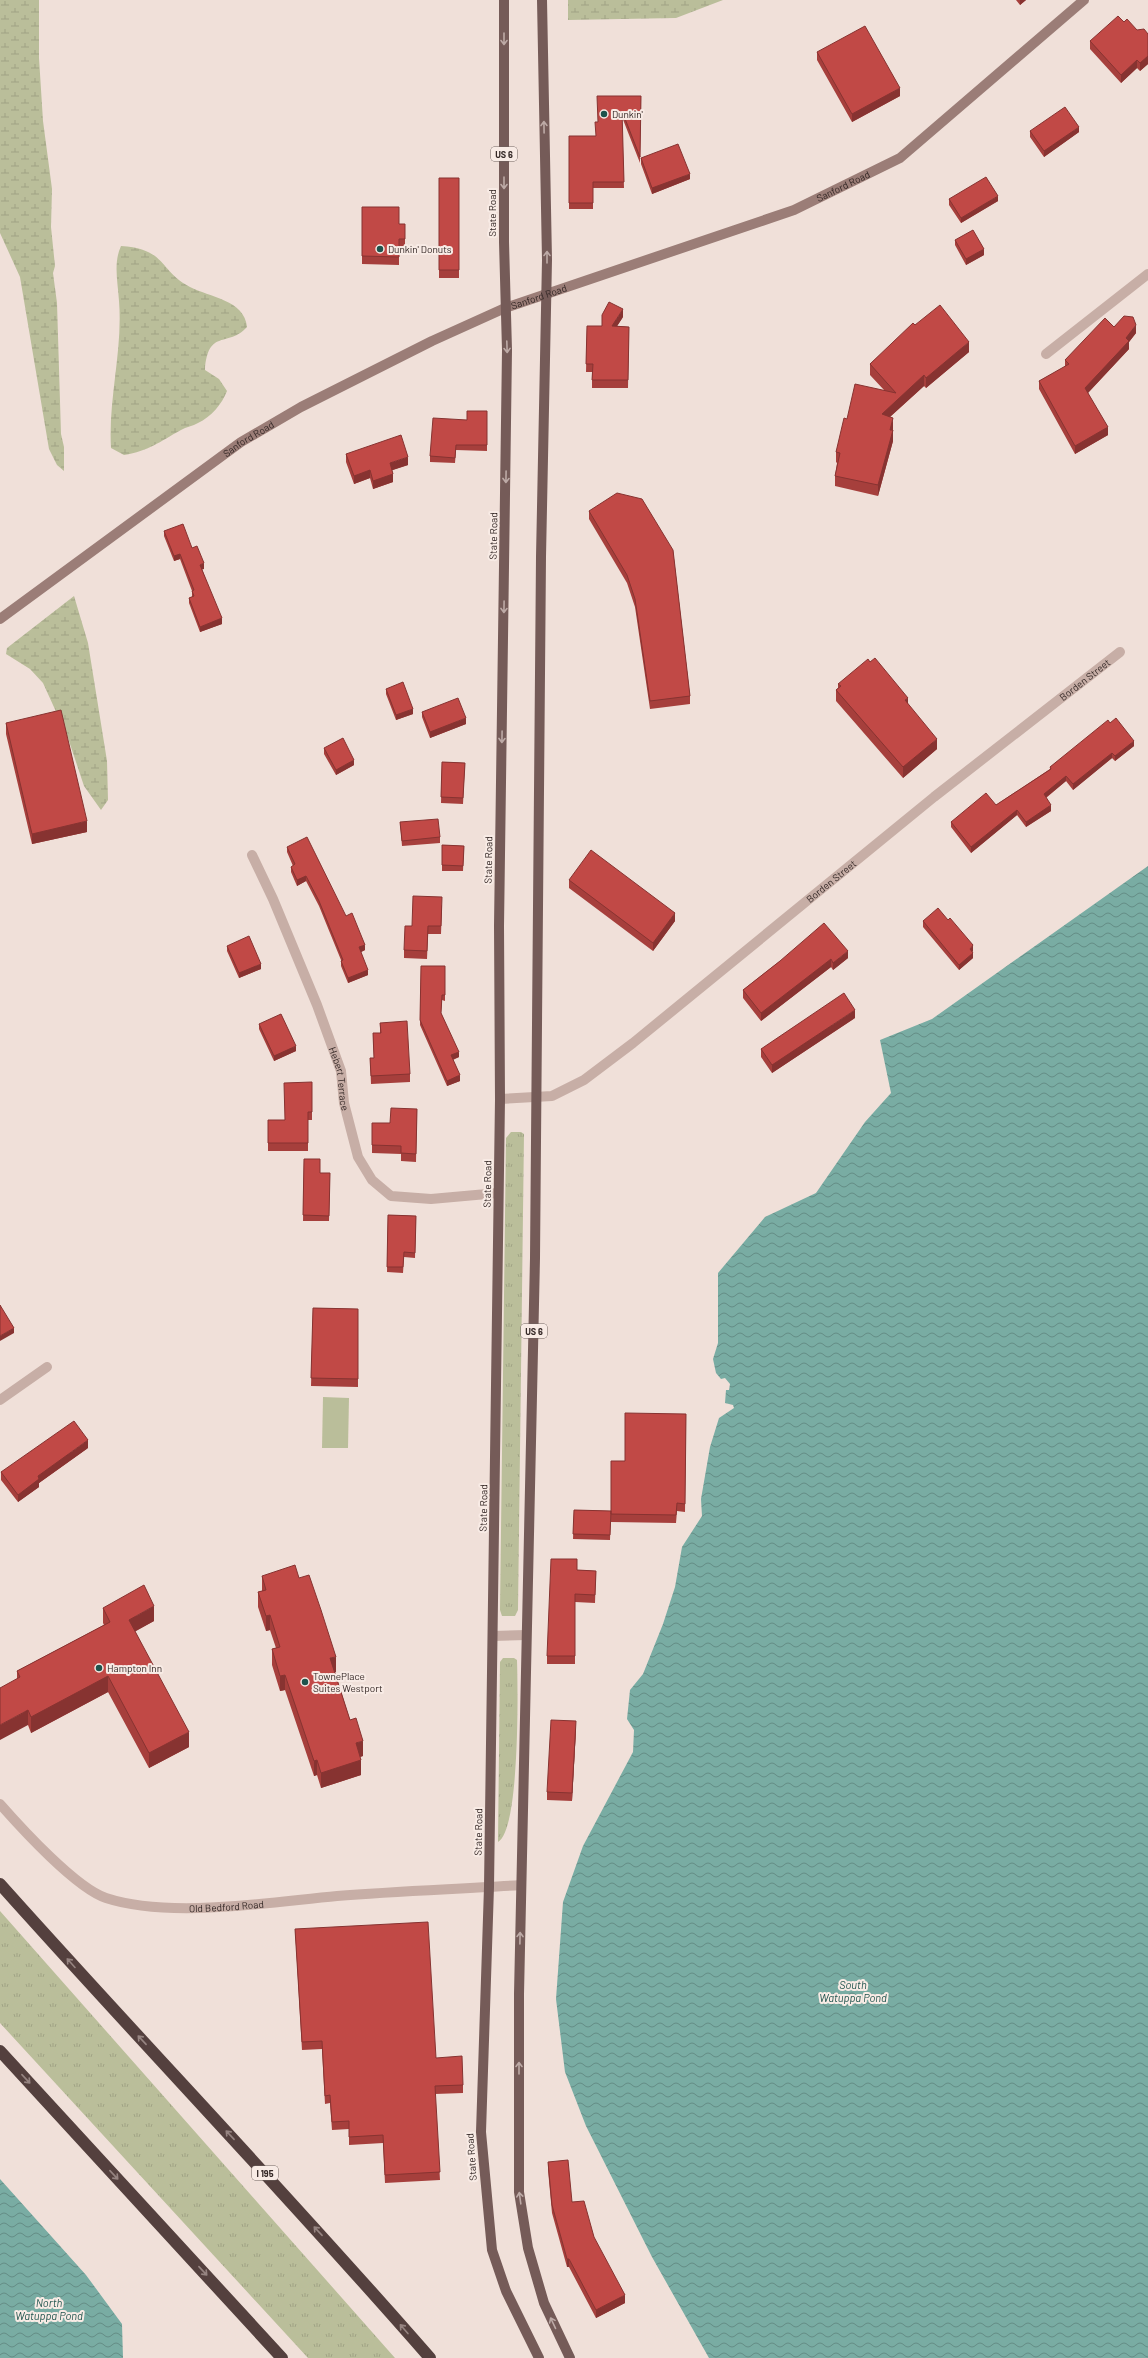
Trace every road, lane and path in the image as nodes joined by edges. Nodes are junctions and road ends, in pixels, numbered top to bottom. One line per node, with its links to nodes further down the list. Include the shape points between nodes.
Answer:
1 (504, 0): 6 (main road, State Road / US 6, one-way to 6)
2 (542, 0): 5 (main road, US 6, one-way to 2)
3 (1084, 0): 5 (street, Sanford Road, via 900,158 794,210)
4 (1148, 274): 7 (street)
5 (546, 296): 6 (street, Sanford Road); 11 (main road, US 6)
6 (505, 308): 8 (street, Sanford Road, via 432,341 301,407 241,442); 12 (main road, State Road / US 6, one-way to 12, via 507,350 499,926)
7 (1046, 354)
8 (0, 619)
9 (1120, 652): 11 (street, Borden Street, via 934,797 633,1043 584,1080 552,1096)
10 (252, 855): 13 (street, Hebert Terrace, via 320,1012 341,1071 344,1103 358,1157 372,1180 391,1196 431,1199)
11 (535, 1097): 12 (street, Borden Street); 16 (main road, US 6, via 535,1266)
12 (500, 1099): 13 (main road, State Road / US 6)
13 (498, 1193): 17 (main road, State Road / US 6)
14 (47, 1366): 15 (street)
15 (0, 1400)
16 (526, 1635): 17 (street); 20 (main road, US 6)
17 (493, 1636): 21 (main road, State Road / US 6)
18 (0, 1804): 21 (street, Old Bedford Road, via 83,1885 105,1897 146,1906 214,1906)
19 (0, 1884): 24 (highway, I 195, one-way to 19, via 325,2238)
20 (521, 1885): 21 (street, Old Bedford Road); 26 (main road, US 6, one-way to 20, via 544,2303 528,2248 519,2192)
21 (490, 1887): 25 (main road, State Road / US 6, via 481,2132 486,2198 492,2250 506,2291)
22 (0, 2051): 23 (highway, one-way to 23)
23 (282, 2358)
24 (430, 2358)
25 (540, 2358)
26 (570, 2358)

